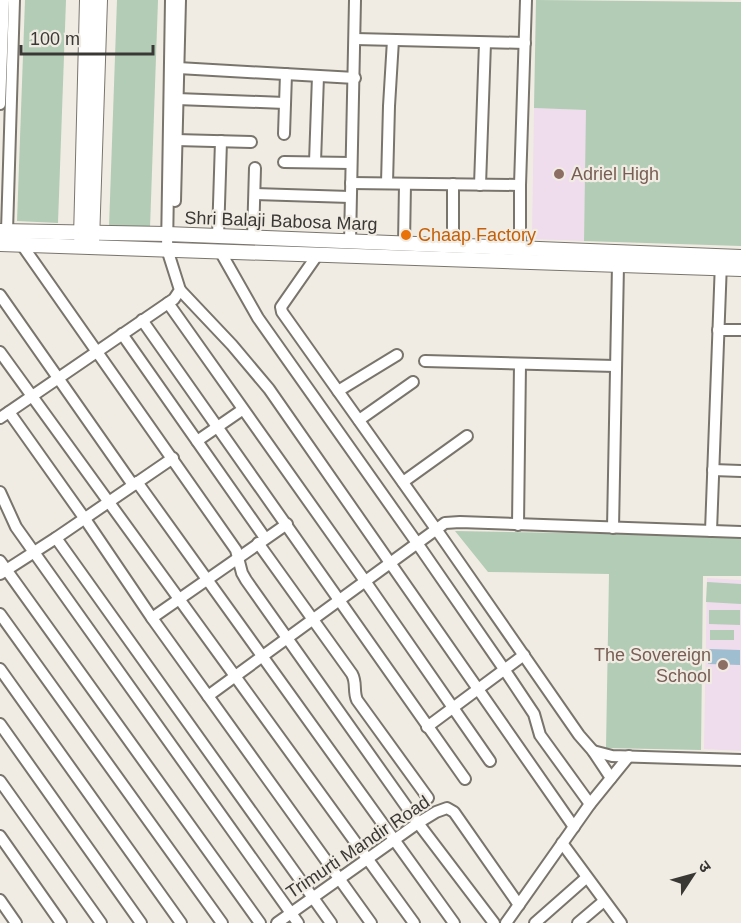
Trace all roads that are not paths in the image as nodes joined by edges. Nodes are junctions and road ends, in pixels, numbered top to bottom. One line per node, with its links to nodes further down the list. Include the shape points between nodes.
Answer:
1 (4, 0): 19 (street)
2 (14, 0): 36 (street)
3 (87, 0): 37 (street)
4 (100, 0): 37 (street)
5 (171, 0): 38 (street)
6 (180, 0): 13 (street)
7 (355, 0): 9 (street)
8 (526, 0): 12 (street)
9 (356, 39): 10 (street); 16 (street)
10 (393, 40): 11 (street); 29 (street)
11 (485, 43): 12 (street); 32 (street)
12 (525, 43): 33 (street)
13 (178, 68): 14 (street); 17 (street)
14 (285, 74): 15 (street); 18 (street)
15 (318, 76): 16 (street); 25 (street)
16 (355, 78): 26 (street)
17 (177, 99): 18 (street); 21 (street)
18 (285, 103): 20 (street)
19 (0, 104)
20 (284, 134)
21 (176, 140): 22 (street); 38 (street)
22 (221, 141): 23 (street); 39 (street)
23 (251, 142)
24 (284, 162): 25 (street)
25 (315, 162): 26 (street)
26 (351, 163): 28 (street)
27 (255, 168): 34 (street)
28 (351, 183): 29 (street); 35 (street)
29 (387, 183): 30 (street)
30 (405, 184): 31 (street); 44 (street)
31 (453, 184): 32 (street); 45 (street)
32 (480, 184): 33 (street)
33 (520, 185): 50 (street)
34 (255, 194): 35 (street); 40 (street)
35 (350, 197): 41 (street)
36 (3, 231): 37 (street, Shri Balaji Babosa Marg)
37 (86, 231): 38 (street, Shri Balaji Babosa Marg); 46 (street)
38 (170, 234): 39 (street, Shri Balaji Babosa Marg); 47 (street)
39 (218, 236): 40 (street, Shri Balaji Babosa Marg)
40 (253, 238): 41 (street, Shri Balaji Babosa Marg)
41 (350, 242): 44 (street, Shri Balaji Babosa Marg)
42 (0, 244): 43 (street, Shri Balaji Babosa Marg)
43 (22, 244): 46 (street, Shri Balaji Babosa Marg); 62 (street)
44 (404, 244): 45 (street, Shri Balaji Babosa Marg)
45 (453, 246): 50 (street, Shri Balaji Babosa Marg)
46 (86, 247): 47 (street, Shri Balaji Babosa Marg)
47 (170, 251): 48 (street, Shri Balaji Babosa Marg); 55 (street)
48 (220, 251): 49 (street, Shri Balaji Babosa Marg); 94 (street, via 258,318)
49 (318, 255): 50 (street, Shri Balaji Babosa Marg); 70 (street, via 281,307)
50 (520, 255): 52 (street, Shri Balaji Babosa Marg); 53 (street, Shri Balaji Babosa Marg)
51 (741, 257): 52 (street, Shri Balaji Babosa Marg)
52 (721, 262): 53 (street, Shri Balaji Babosa Marg); 54 (street, Shri Balaji Babosa Marg); 59 (street)
53 (618, 265): 67 (street)
54 (741, 269)
55 (180, 290): 57 (street); 97 (street, via 269,389)
56 (0, 295): 68 (street)
57 (168, 303): 58 (street); 72 (street)
58 (142, 320): 61 (street); 75 (street)
59 (718, 330): 60 (street); 79 (street)
60 (741, 330)
61 (122, 334): 62 (street); 77 (street)
62 (97, 351): 68 (street); 78 (street)
63 (0, 352): 71 (street)
64 (397, 355): 70 (street)
65 (425, 361): 66 (street)
66 (520, 364): 67 (street); 87 (street)
67 (615, 366): 88 (street)
68 (58, 378): 71 (street); 82 (street)
69 (413, 382): 74 (street)
70 (338, 391): 74 (street)
71 (31, 396): 73 (street); 84 (street)
72 (242, 410): 75 (street); 100 (street)
73 (4, 415): 85 (street)
74 (359, 420): 81 (street)
75 (218, 427): 77 (street); 86 (street)
76 (468, 436): 81 (street)
77 (197, 441): 93 (street)
78 (173, 458): 82 (street); 96 (street)
79 (713, 470): 80 (street); 90 (street)
80 (741, 471)
81 (403, 482): 89 (street)
82 (135, 484): 84 (street); 99 (street)
83 (0, 492): 95 (street, via 11,518)
84 (109, 502): 85 (street); 102 (street)
85 (85, 519): 92 (street); 104 (street)
86 (286, 524): 93 (street); 101 (street)
87 (518, 525): 88 (street); 89 (street, via 453,522)
88 (613, 528): 90 (street)
89 (436, 529): 94 (street); 107 (street)
90 (711, 531): 91 (street)
91 (741, 532)
92 (56, 538): 95 (street); 134 (street)
93 (261, 541): 96 (street); 105 (street)
94 (417, 543): 97 (street); 110 (street)
95 (35, 552): 98 (street); 138 (street)
96 (239, 556): 99 (street); 106 (street, via 246,580)
97 (391, 562): 100 (street); 112 (street)
98 (2, 568): 146 (street)
99 (207, 580): 102 (street); 108 (street)
100 (365, 581): 101 (street); 114 (street)
101 (340, 599): 105 (street); 116 (street)
102 (179, 600): 104 (street); 111 (street)
103 (0, 614): 145 (street)
104 (152, 618): 113 (street)
105 (313, 619): 106 (street); 124 (street, via 352,674 357,700)
106 (287, 638): 108 (street); 126 (street)
107 (524, 655): 110 (street); 117 (street)
108 (261, 656): 111 (street); 129 (street)
109 (0, 669): 144 (street)
110 (504, 669): 112 (street); 125 (street, via 534,714 540,735)
111 (234, 676): 113 (street); 131 (street)
112 (478, 688): 114 (street); 127 (street)
113 (208, 696): 133 (street)
114 (452, 707): 116 (street); 120 (street)
115 (0, 724): 143 (street)
116 (427, 727): 122 (street)
117 (593, 751): 118 (street); 121 (street)
118 (629, 756): 119 (street); 121 (street)
119 (741, 760)
120 (490, 761)
121 (611, 778): 125 (street)
122 (465, 780)
123 (0, 781): 142 (street)
124 (428, 798)
125 (590, 804): 127 (street)
126 (418, 823): 129 (street, Trimurti Mandir Road); 137 (street, Trimurti Mandir Road, via 450,808); 153 (street)
127 (574, 827): 130 (street)
128 (0, 836): 141 (street)
129 (393, 841): 131 (street, Trimurti Mandir Road); 152 (street)
130 (562, 843): 132 (street); 137 (street)
131 (367, 859): 133 (street, Trimurti Mandir Road); 151 (street)
132 (586, 878): 136 (street); 155 (street)
133 (339, 879): 134 (street, Trimurti Mandir Road); 150 (street)
134 (312, 898): 138 (street, Trimurti Mandir Road); 149 (street)
135 (0, 900): 139 (street)
136 (604, 901): 156 (street); 157 (street)
137 (519, 905): 154 (street)
138 (291, 913): 147 (street, Trimurti Mandir Road); 148 (street)
139 (5, 916): 140 (street)
140 (16, 923)
141 (61, 923)
142 (101, 923)
143 (141, 923)
144 (181, 923)
145 (222, 923)
146 (260, 923)
147 (277, 923)
148 (298, 923)
149 (331, 923)
150 (371, 923)
151 (414, 923)
152 (454, 923)
153 (494, 923)
154 (506, 923)
155 (535, 923)
156 (578, 923)
157 (621, 923)

